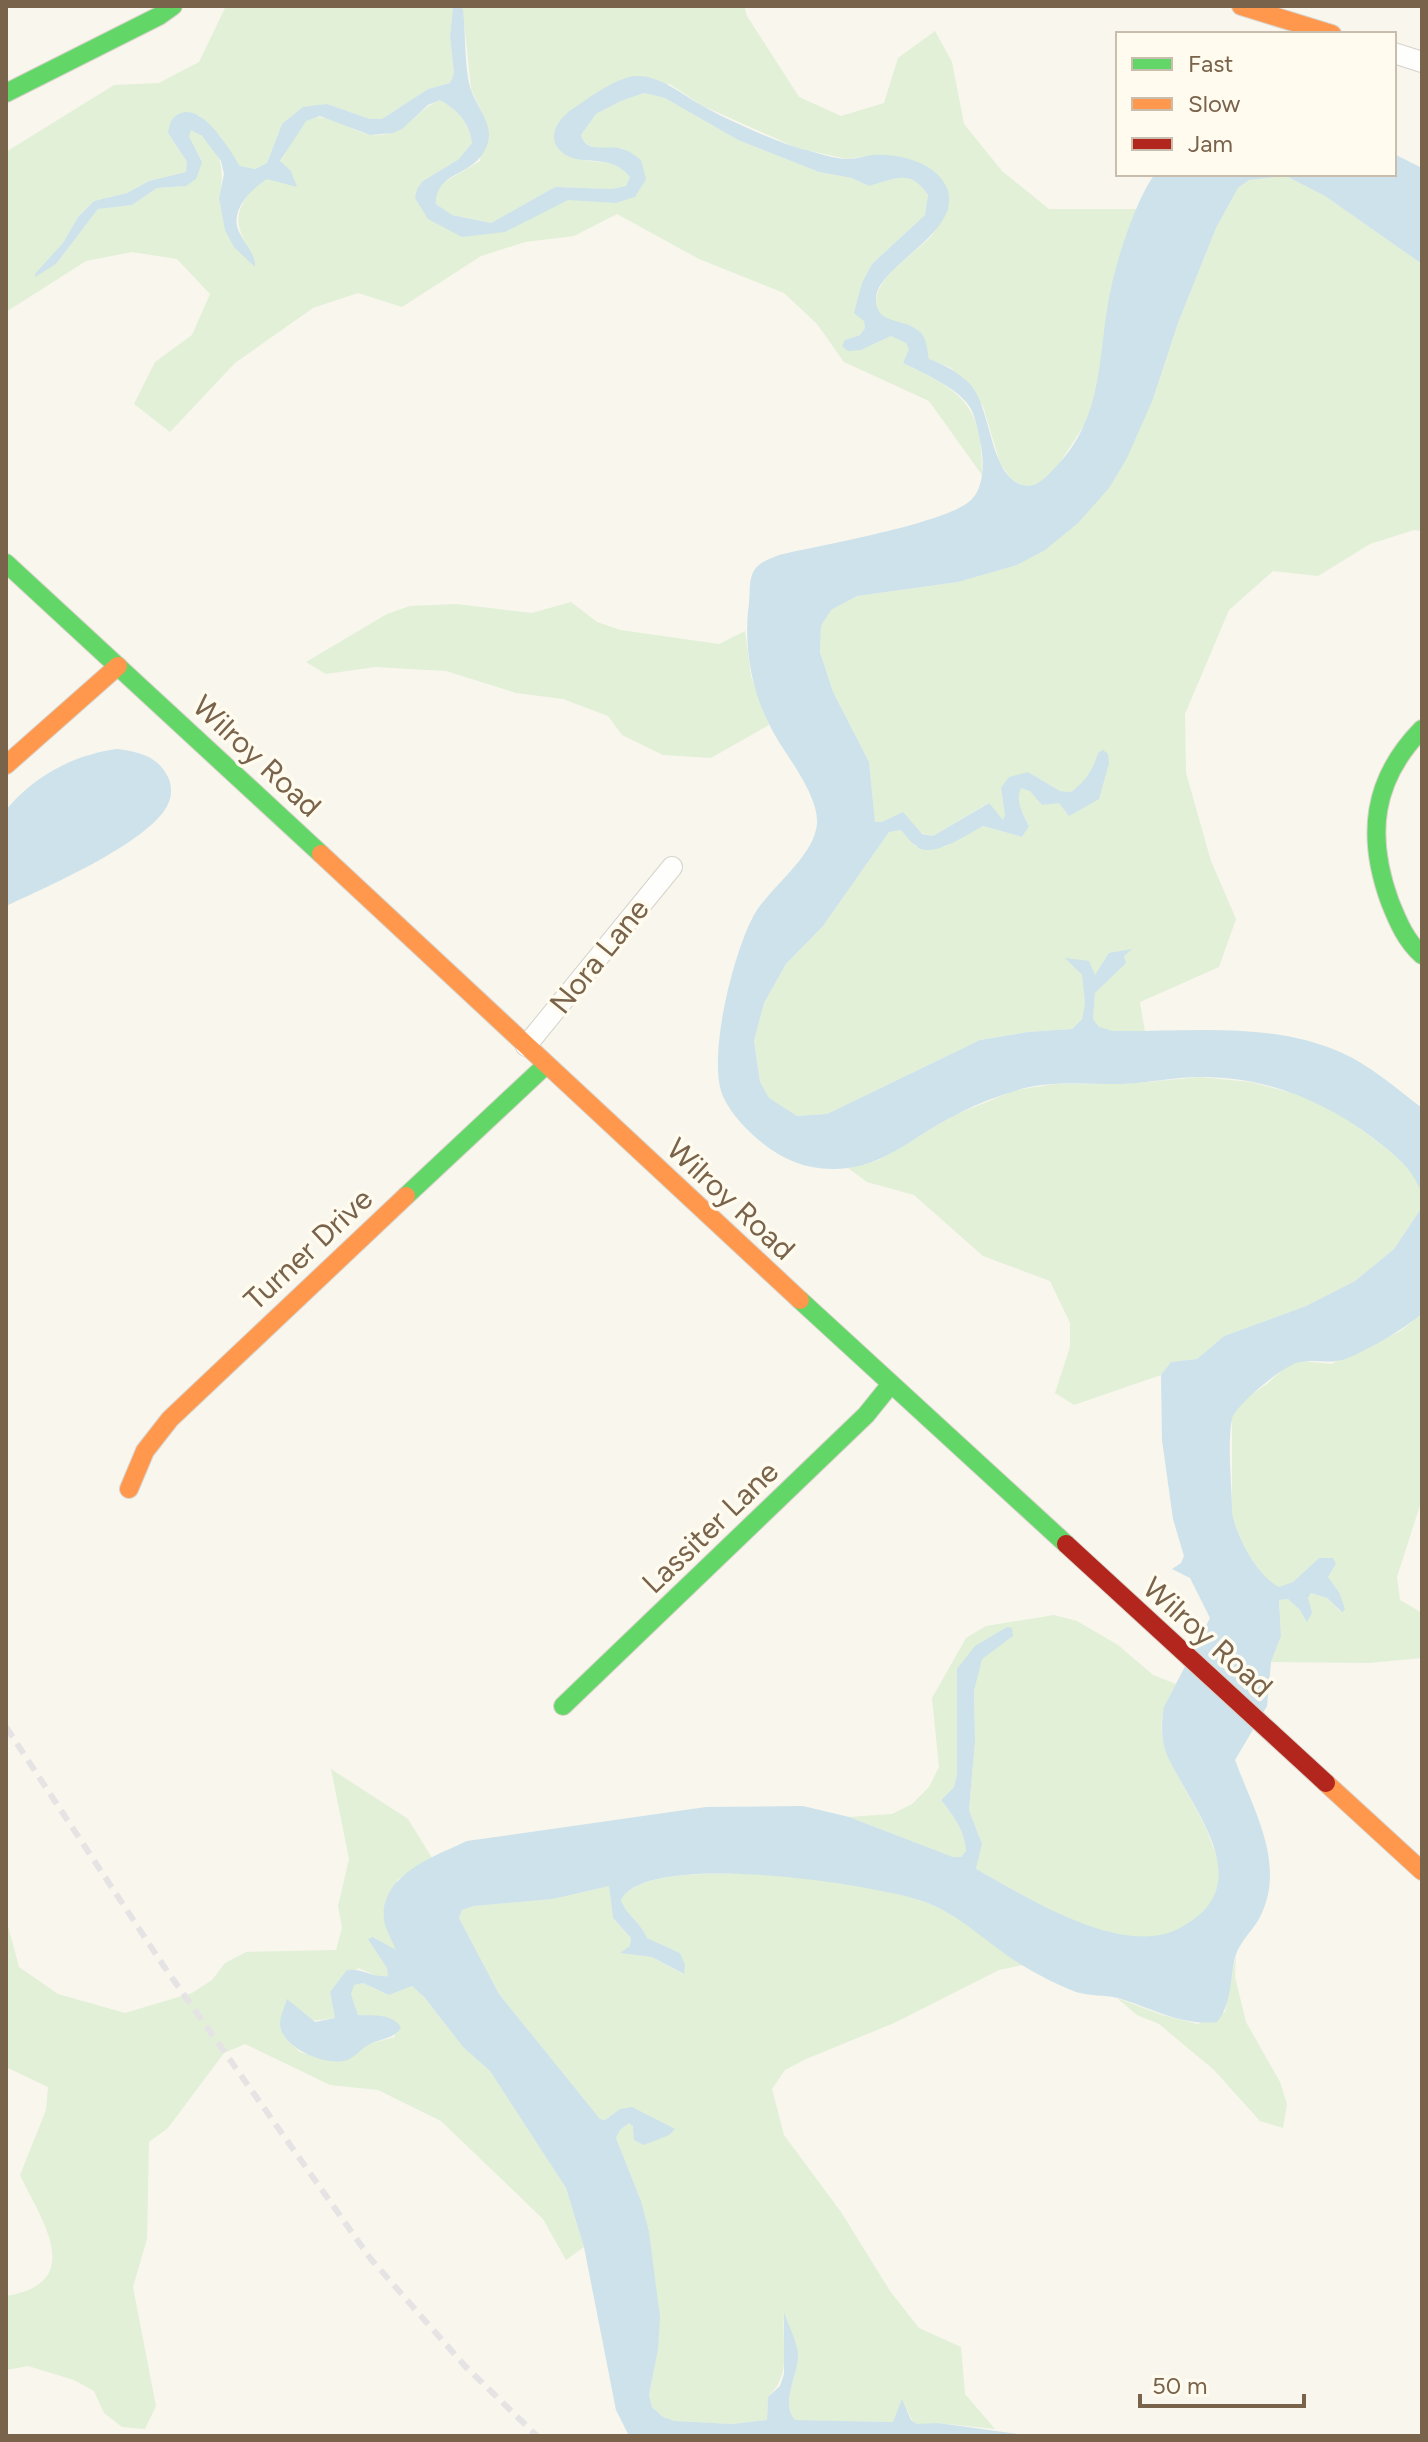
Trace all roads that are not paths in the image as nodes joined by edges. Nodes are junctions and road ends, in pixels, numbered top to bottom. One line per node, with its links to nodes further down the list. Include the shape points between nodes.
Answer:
1 (173, 6): 6 (main road)
2 (1241, 6): 3 (main road)
3 (1326, 32)
4 (1396, 54): 5 (street)
5 (1422, 62)
6 (6, 93)
7 (6, 563): 8 (main road, Wilroy Road)
8 (118, 666): 10 (main road); 13 (main road, Wilroy Road)
9 (1422, 729): 12 (main road, via 1388,772 1375,822 1385,893 1402,931)
10 (6, 765)
11 (672, 867): 13 (street, Nora Lane)
12 (1422, 955)
13 (526, 1046): 14 (main road, Wilroy Road)
14 (546, 1065): 15 (main road, Wilroy Road); 16 (main road, Turner Drive, via 160,1429 138,1459)
15 (891, 1384): 17 (main road, Lassiter Lane, via 866,1415); 18 (main road, Wilroy Road)
16 (129, 1489)
17 (563, 1706)
18 (1422, 1871)

